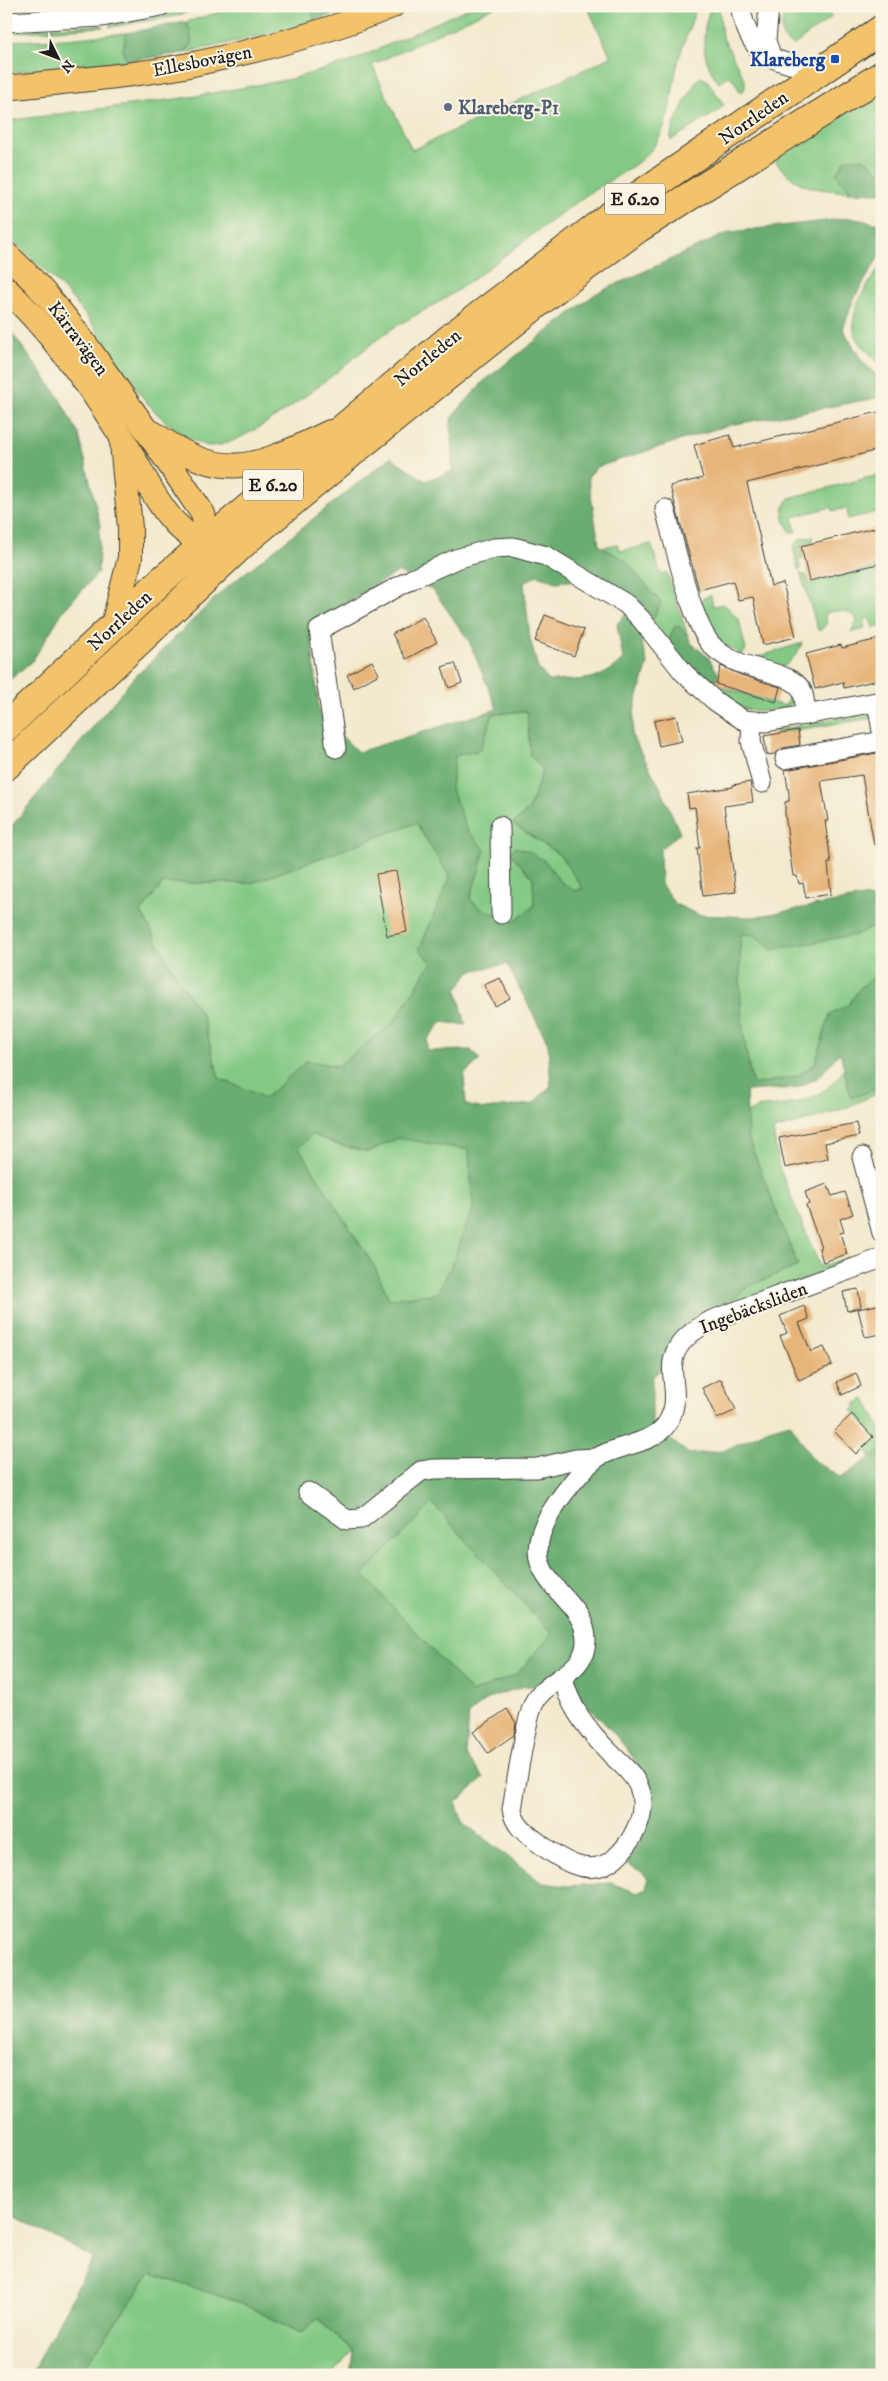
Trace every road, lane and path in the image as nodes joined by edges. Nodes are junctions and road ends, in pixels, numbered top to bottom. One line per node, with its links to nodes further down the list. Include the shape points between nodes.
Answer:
1 (161, 6): 5 (street)
2 (392, 6): 11 (main road, Ellesbovägen, via 265,48 182,66)
3 (740, 6): 8 (street, via 745,31 758,49)
4 (769, 6): 8 (street, via 766,41)
5 (102, 11): 6 (street)
6 (6, 22)
7 (882, 29): 9 (highway, Norrleden / E 6.20)
8 (772, 58): 9 (street)
9 (820, 71): 14 (highway, Norrleden / E 6.20, via 619,209 455,334)
10 (882, 74): 18 (highway, Norrleden / E 6.20, via 639,228 557,288)
11 (6, 88)
12 (6, 254): 15 (main road, Kärravägen, via 29,274 71,324)
13 (6, 289): 16 (main road, Kärravägen, via 59,348)
14 (343, 426): 15 (main road, Kärravägen, via 274,458 236,467 193,458); 19 (highway, Norrleden / E 6.20)
15 (146, 428): 19 (main road, Kärravägen, via 203,514 206,526)
16 (121, 436): 19 (main road, Kärravägen, via 170,518 193,539); 21 (main road, Kärravägen, via 130,558)
17 (665, 509): 23 (street, via 705,637 730,660 789,678 802,690)
18 (248, 539): 19 (main road, via 218,546); 20 (highway, Norrleden / E 6.20)
19 (204, 544): 20 (main road, Kärravägen, via 196,572); 21 (highway, Norrleden / E 6.20)
20 (172, 610): 30 (highway, Norrleden / E 6.20)
21 (114, 625): 25 (highway, Norrleden / E 6.20)
22 (880, 702): 23 (street); 26 (street)
23 (806, 715): 24 (street)
24 (752, 722): 28 (street, via 736,717 702,691 626,604 546,556 513,547 494,548 456,559 412,579 319,630); 31 (street, via 751,742)
25 (6, 727)
26 (882, 731)
27 (882, 741): 29 (street)
28 (336, 748)
29 (784, 759)
30 (6, 766)
31 (762, 783)
32 (500, 826): 33 (street)
33 (501, 914)
34 (862, 1157): 35 (street)
35 (882, 1233)
36 (882, 1258): 37 (street, Ingebäcksliden, via 694,1329 676,1349 672,1360 673,1406 667,1424 652,1436)
37 (596, 1458): 38 (street, via 537,1468 421,1471 361,1519 354,1521 347,1520); 39 (street, Ingebäcksliden, via 549,1515 537,1549 546,1575 572,1607 586,1637 584,1653 576,1667)
38 (308, 1492)
39 (563, 1677): 39 (street, Ingebäcksliden, via 585,1723 626,1770 640,1789 642,1799 638,1824 626,1847 607,1864 600,1866 580,1867 560,1859 522,1830 513,1816 531,1713 537,1698)

